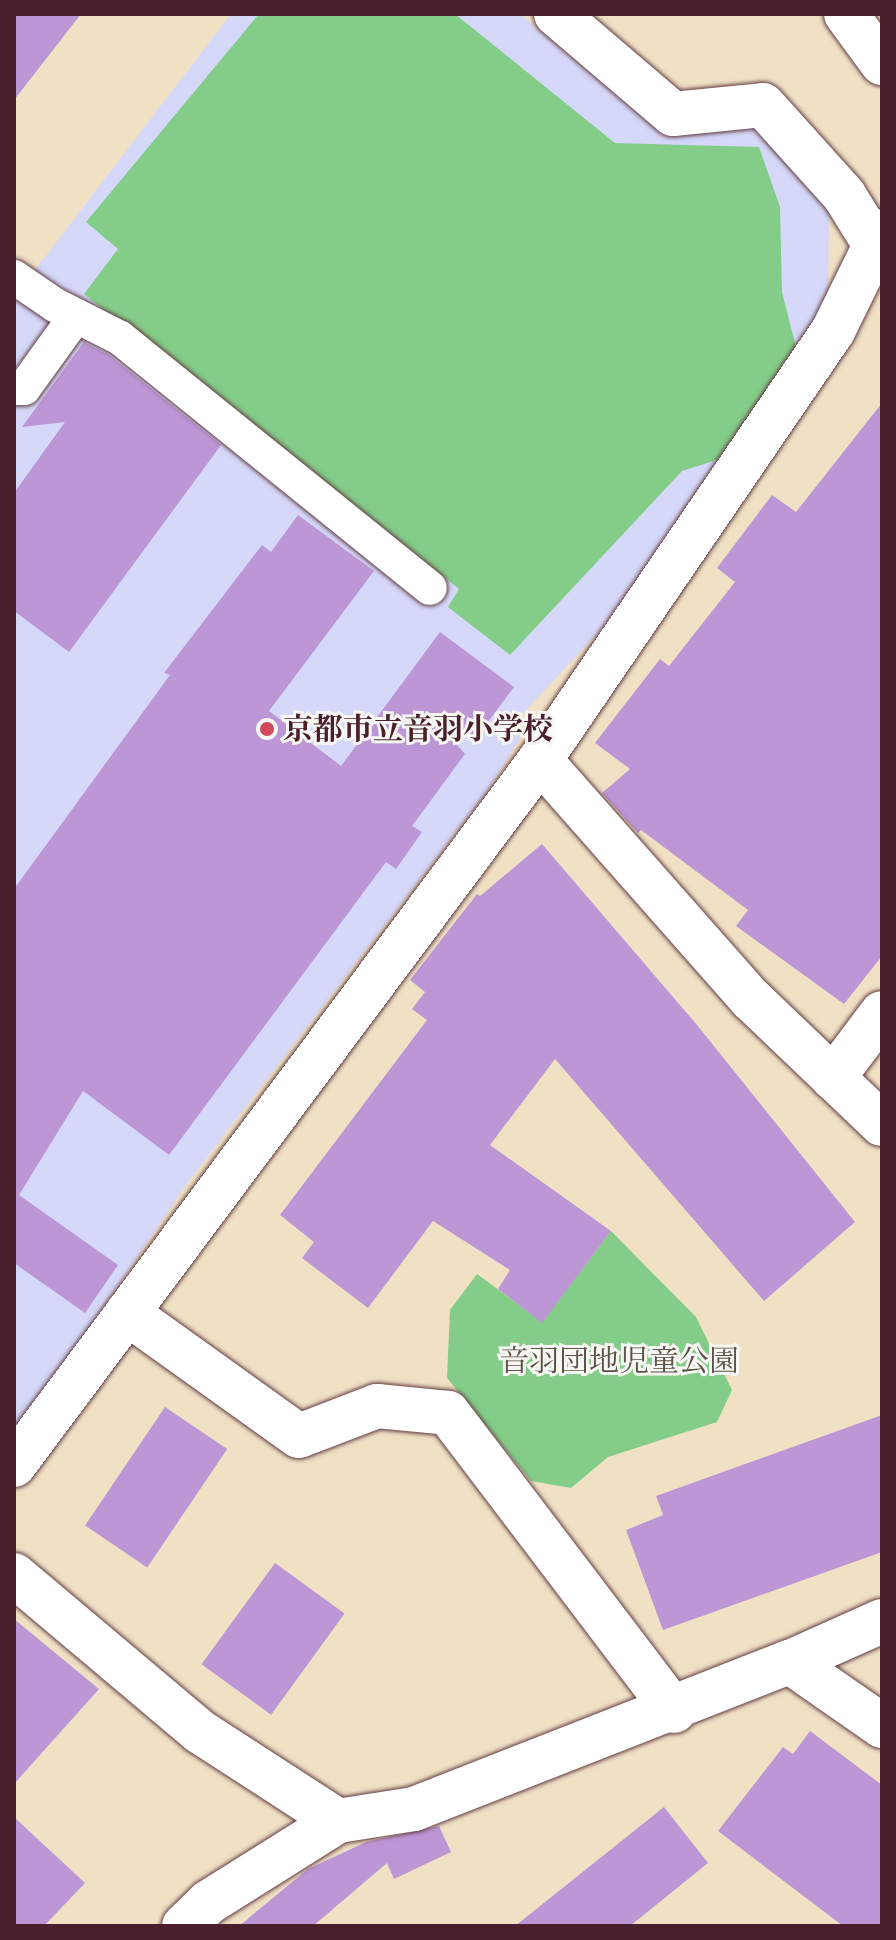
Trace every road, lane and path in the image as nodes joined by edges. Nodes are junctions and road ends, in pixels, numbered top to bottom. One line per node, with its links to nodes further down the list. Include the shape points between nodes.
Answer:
1 (556, 14): 4 (street, via 673,114 763,105)
2 (846, 14): 3 (street)
3 (882, 63)
4 (877, 236): 9 (street, via 833,331)
5 (14, 277): 6 (lane)
6 (76, 316): 7 (lane, via 24,388); 8 (lane, via 120,338)
7 (14, 388)
8 (430, 588)
9 (540, 760): 11 (street, via 751,999); 13 (street)
10 (882, 1013): 11 (street)
11 (833, 1078): 12 (street)
12 (882, 1124)
13 (127, 1313): 14 (street); 18 (street, via 299,1436 377,1406 448,1413)
14 (14, 1465)
15 (18, 1585): 20 (street, via 199,1731)
16 (882, 1621): 17 (street)
17 (790, 1662): 18 (street); 19 (street)
18 (674, 1711): 20 (street, via 414,1809)
19 (882, 1726)
20 (338, 1821): 21 (street)
21 (208, 1918)

